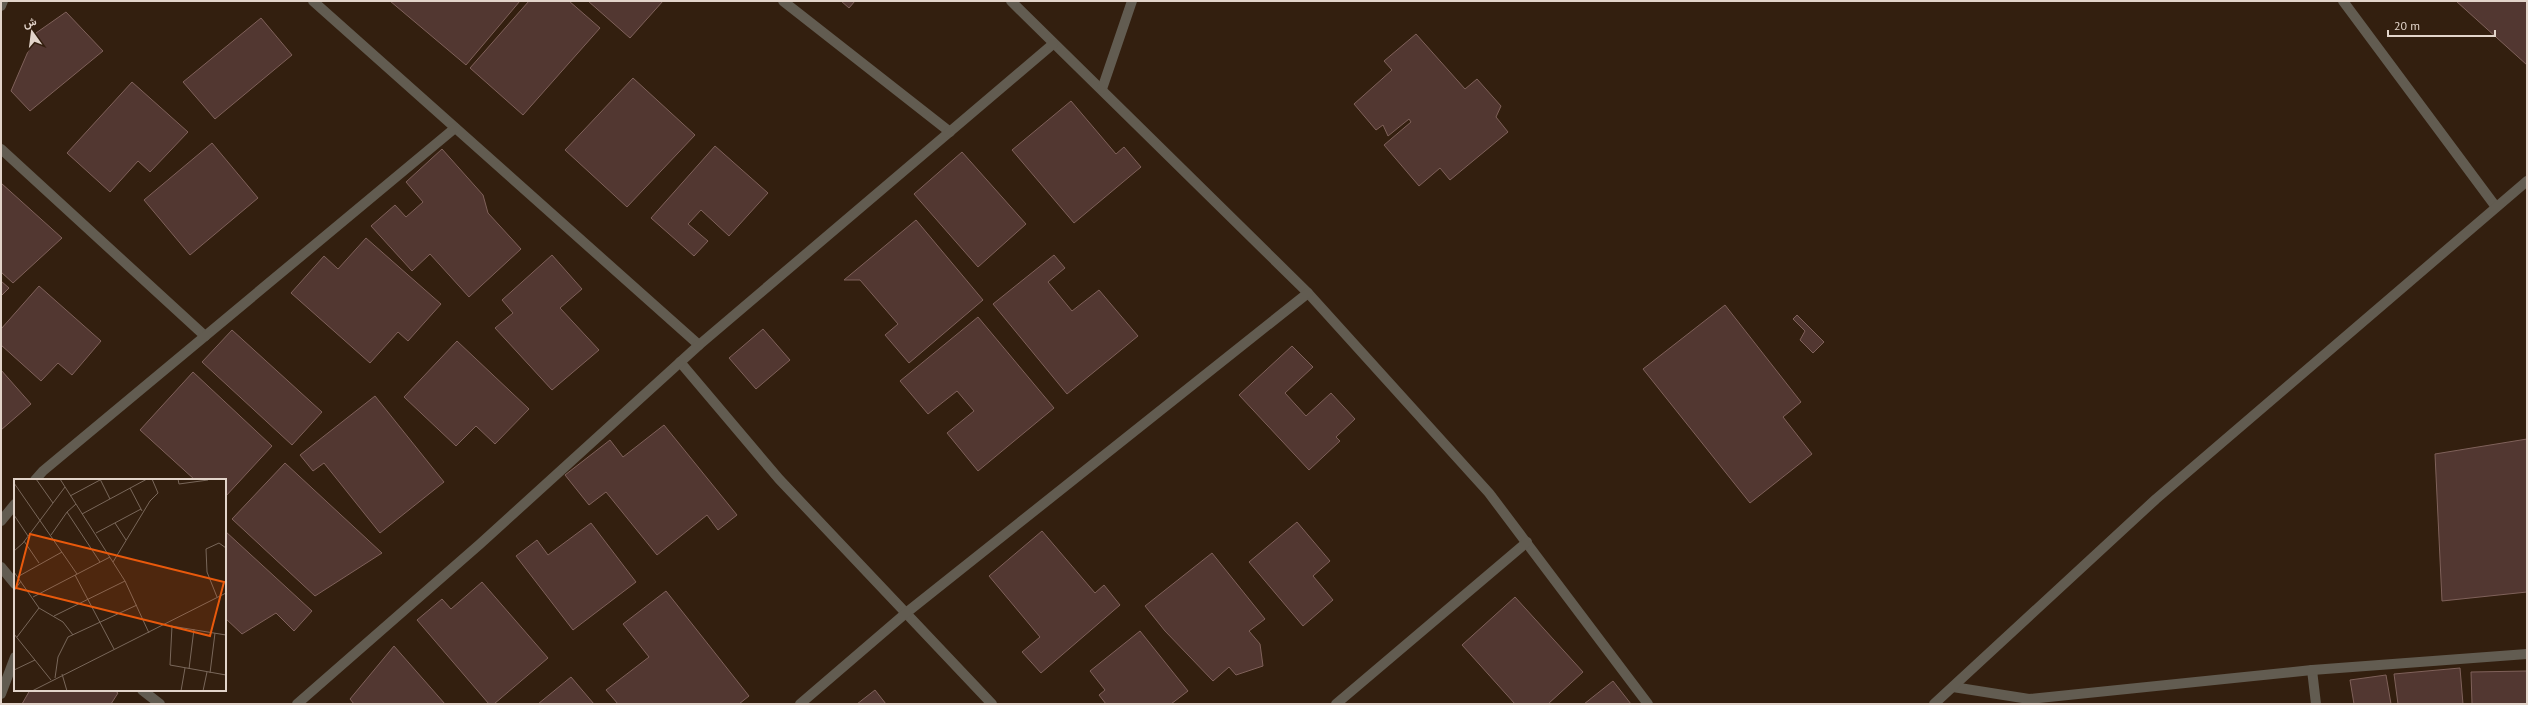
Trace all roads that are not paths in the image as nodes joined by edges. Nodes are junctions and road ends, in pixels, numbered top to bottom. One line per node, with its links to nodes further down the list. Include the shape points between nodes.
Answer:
1 (3, 1): 7 (street)
2 (313, 1): 10 (street)
3 (783, 1): 11 (street)
4 (1011, 1): 8 (street)
5 (1132, 1): 9 (street)
6 (2343, 1): 14 (street)
7 (1, 6)
8 (1053, 44): 9 (street); 11 (street)
9 (1102, 89): 15 (street)
10 (455, 128): 16 (street); 17 (street)
11 (950, 132): 17 (street)
12 (1, 149): 16 (street)
13 (2527, 181): 14 (street)
14 (2496, 207): 29 (street, via 2156,499)
15 (1308, 293): 22 (street, via 1489,493); 25 (street)
16 (205, 336): 19 (street)
17 (699, 345): 18 (street)
18 (680, 362): 25 (street, via 779,478); 34 (street, via 480,544)
19 (36, 479)
20 (14, 505): 21 (street)
21 (1, 521)
22 (1527, 542): 37 (street); 38 (street)
23 (1, 567): 24 (street)
24 (14, 583)
25 (906, 613): 35 (street); 36 (street)
26 (2527, 654): 28 (street)
27 (14, 660): 31 (street)
28 (2312, 670): 32 (street); 40 (street)
29 (1953, 687): 32 (street); 39 (street)
30 (143, 691): 33 (street)
31 (1, 694)
32 (2030, 701)
33 (160, 704)
34 (297, 704)
35 (800, 704)
36 (992, 704)
37 (1336, 704)
38 (1648, 704)
39 (1934, 704)
40 (2316, 704)

